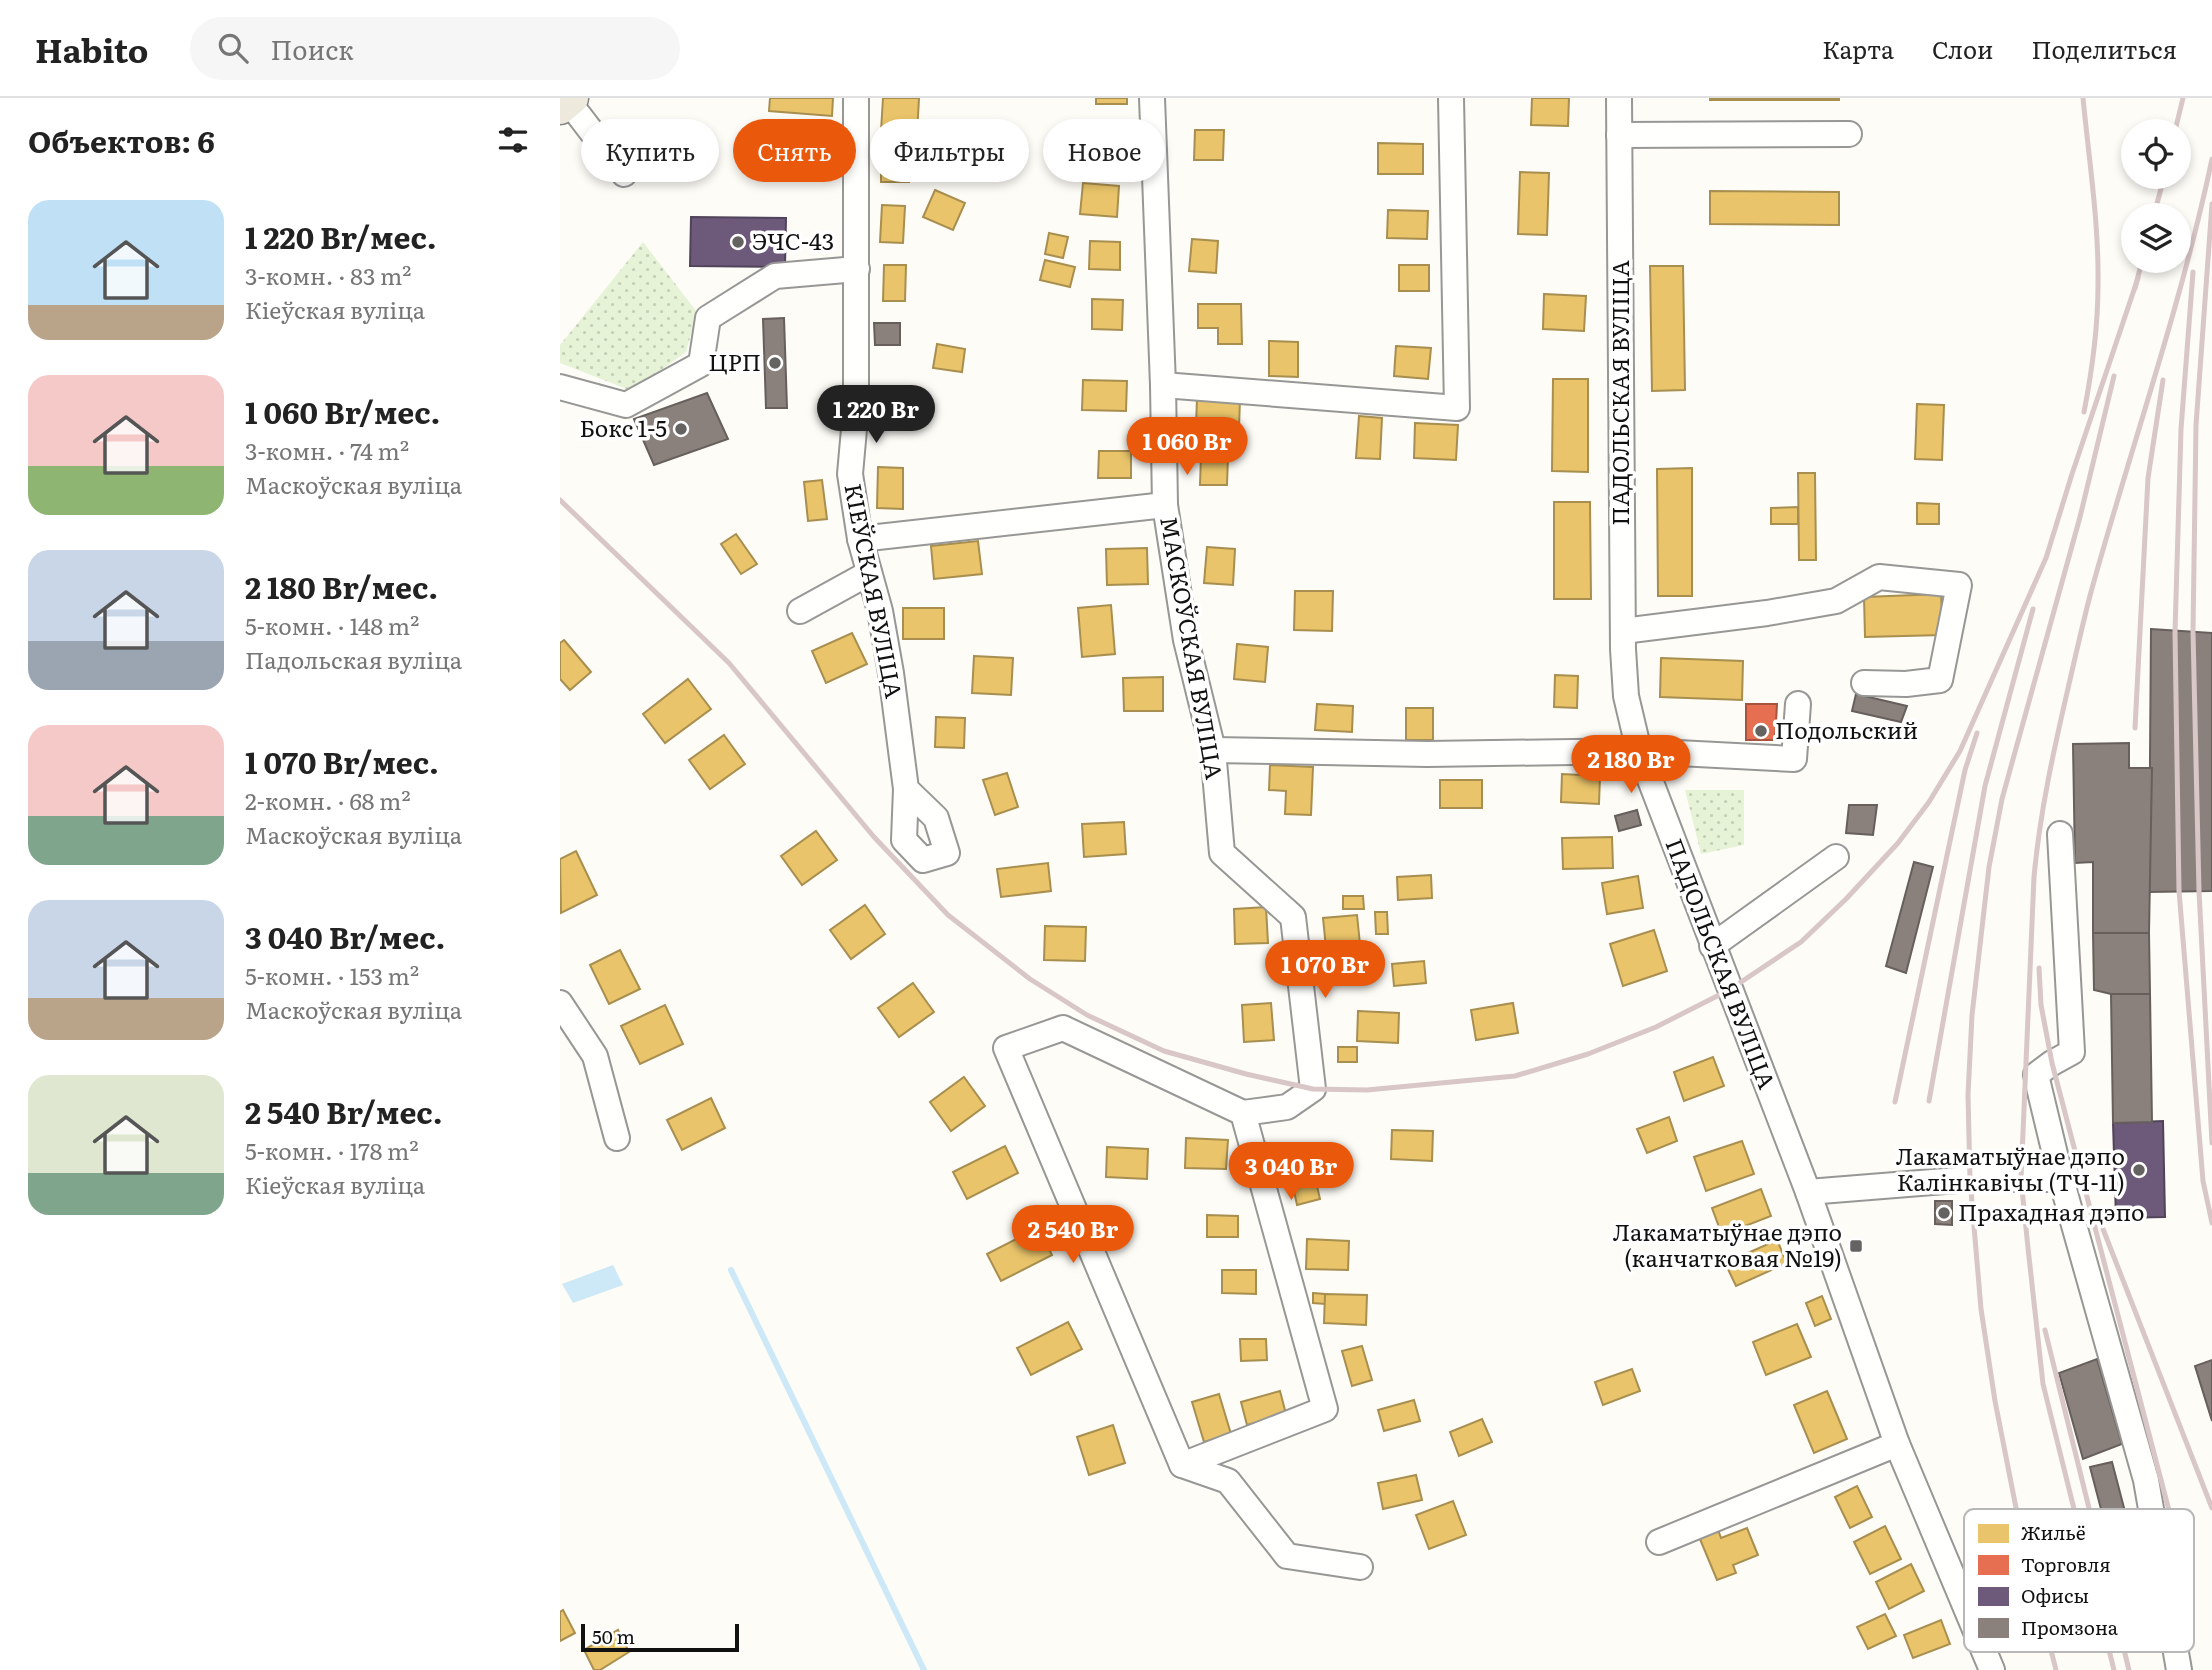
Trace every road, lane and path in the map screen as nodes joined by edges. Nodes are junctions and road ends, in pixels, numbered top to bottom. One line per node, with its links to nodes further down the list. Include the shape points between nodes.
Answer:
1 (856, 98): 9 (street, КІЕЎСКАЯ ВУЛІЦА)
2 (1152, 98): 10 (street, МАСКОЎСКАЯ ВУЛІЦА)
3 (1451, 98): 10 (street, via 1457,408)
4 (1619, 98): 8 (street, ПАДОЛЬСКАЯ ВУЛІЦА)
5 (567, 102): 6 (street)
6 (581, 120)
7 (1849, 134): 8 (street)
8 (1619, 135): 16 (street, ПАДОЛЬСКАЯ ВУЛІЦА)
9 (858, 269): 11 (street, via 775,276 708,318 701,364 626,405); 13 (street, КІЕЎСКАЯ ВУЛІЦА, via 850,474)
10 (1163, 385): 12 (street, МАСКОЎСКАЯ ВУЛІЦА)
11 (560, 387)
12 (1165, 505): 13 (street); 19 (street, МАСКОЎСКАЯ ВУЛІЦА, via 1186,640)
13 (860, 539): 14 (street, КІЕЎСКАЯ ВУЛІЦА)
14 (869, 573): 15 (street); 21 (street, КІЕЎСКАЯ ВУЛІЦА, via 891,673)
15 (800, 611)
16 (1623, 631): 17 (street, via 1836,601 1880,577 1959,585 1940,680); 20 (street, ПАДОЛЬСКАЯ ВУЛІЦА, via 1626,696)
17 (1864, 683)
18 (1798, 704): 20 (street, via 1794,758)
19 (1213, 750): 20 (street); 26 (street, МАСКОЎСКАЯ ВУЛІЦА, via 1222,853 1293,917 1313,1089 1287,1107)
20 (1639, 751): 24 (street, ПАДОЛЬСКАЯ ВУЛІЦА)
21 (906, 789)
22 (2060, 834): 28 (street, via 2072,1052 2036,1075)
23 (1836, 857): 24 (street)
24 (1712, 946): 29 (street, ПАДОЛЬСКАЯ ВУЛІЦА)
25 (560, 1003): 27 (street, via 595,1056)
26 (1242, 1113): 31 (street, via 1325,1409); 31 (street, via 1063,1028 1006,1048)
27 (617, 1138)
28 (2061, 1179): 29 (street, via 1970,1178); 32 (street)
29 (1808, 1192): 30 (street, ПАДОЛЬСКАЯ ВУЛІЦА)
30 (1897, 1444): 33 (street); 35 (street, ПАДОЛЬСКАЯ ВУЛІЦА)
31 (1182, 1465): 34 (street, via 1228,1481 1287,1556)
32 (2151, 1509)
33 (1659, 1542)
34 (1360, 1567)
35 (1964, 1603)
36 (1984, 1652): 38 (street, ПАДОЛЬСКАЯ ВУЛІЦА)
37 (2176, 1652): 39 (street)
38 (1992, 1670)
39 (2179, 1670)

